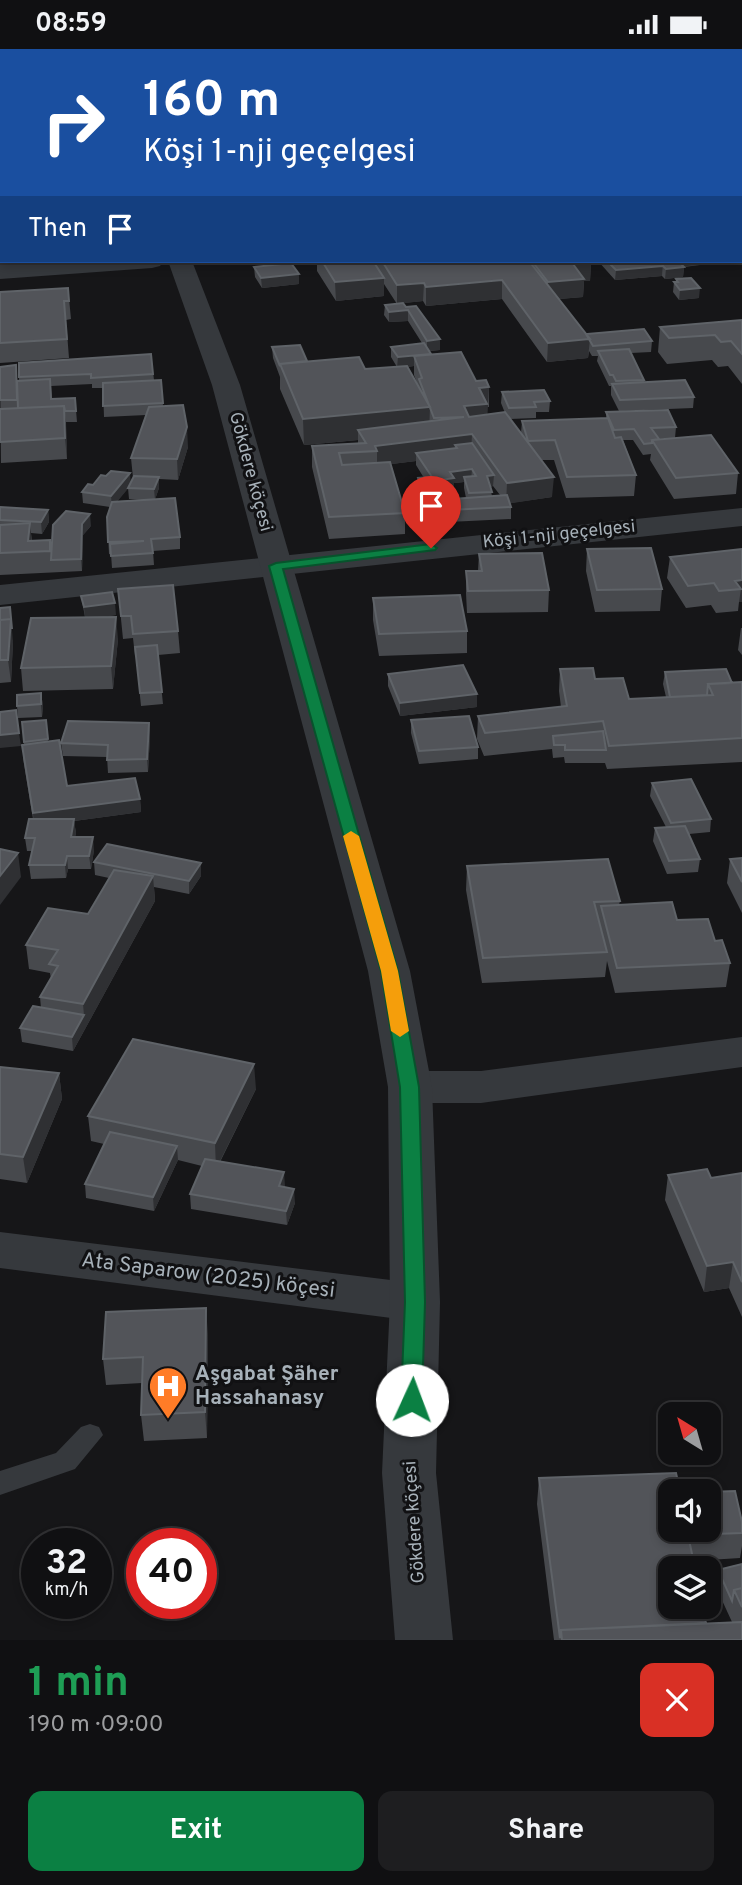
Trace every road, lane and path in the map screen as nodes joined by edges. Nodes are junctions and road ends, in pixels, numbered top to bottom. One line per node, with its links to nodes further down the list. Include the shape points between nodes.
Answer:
1 (124, 263): 3 (street)
2 (181, 263): 5 (street, Gökdere köçesi, via 226,385)
3 (0, 272)
4 (742, 517): 5 (street, Köşi 1-nji geçelgesi)
5 (276, 566): 6 (street, Köşi 1-nji geçelgesi); 8 (street, Gökdere köçesi, via 389,971)
6 (0, 595)
7 (742, 1052): 8 (street, via 481,1087)
8 (410, 1087): 10 (street, Gökdere köçesi)
9 (0, 1250): 10 (street, Ata Saparow (2025) köçesi)
10 (415, 1302): 13 (street, Gökdere köçesi, via 409,1473)
11 (90, 1435): 12 (lane, via 65,1461)
12 (0, 1483)
13 (424, 1640)

